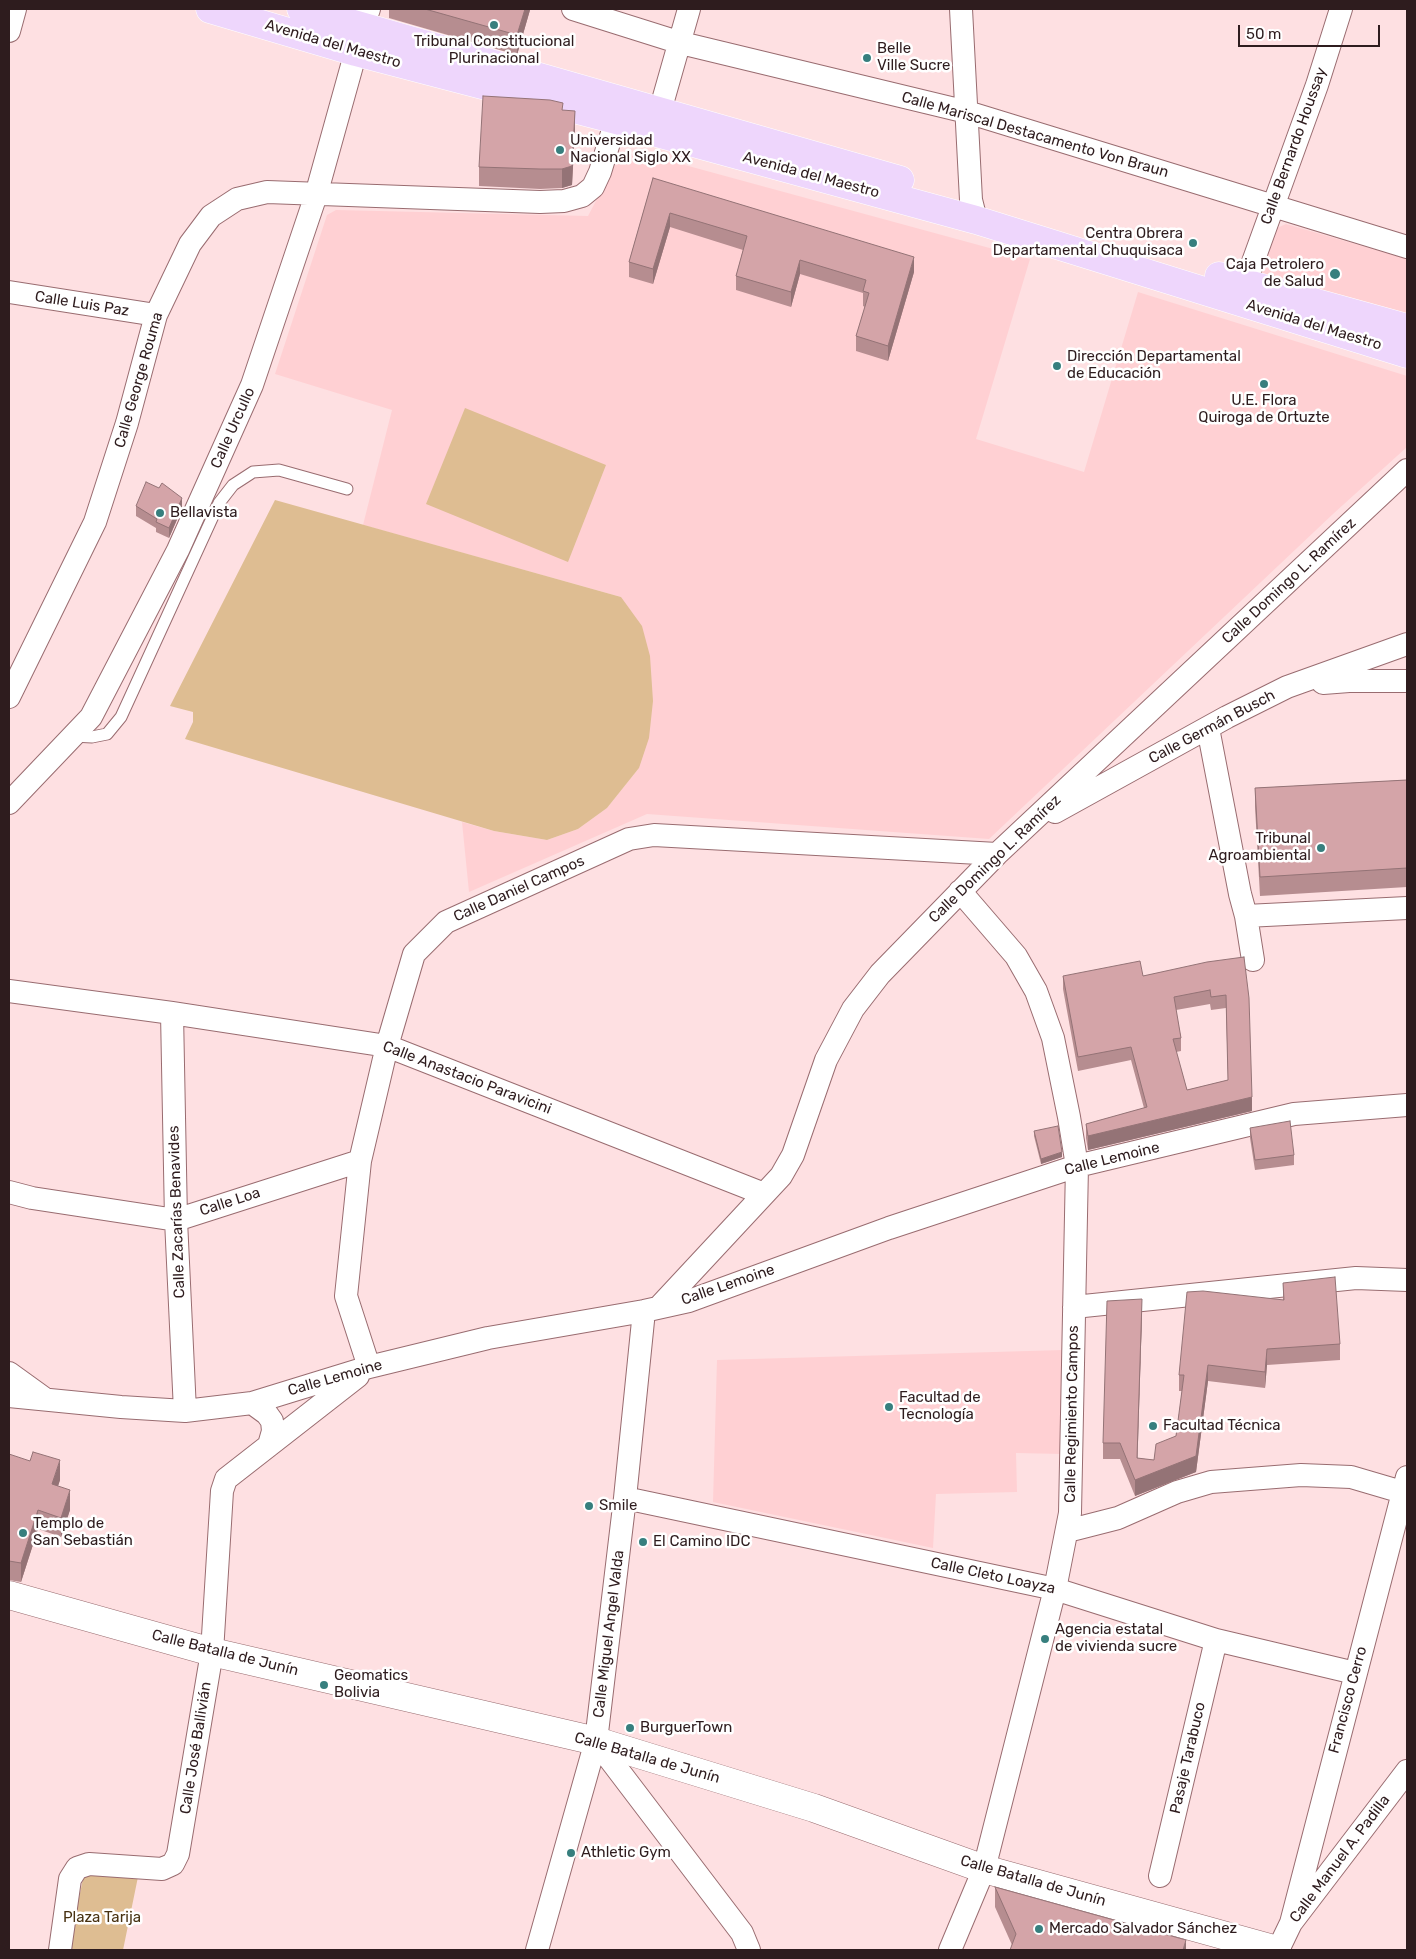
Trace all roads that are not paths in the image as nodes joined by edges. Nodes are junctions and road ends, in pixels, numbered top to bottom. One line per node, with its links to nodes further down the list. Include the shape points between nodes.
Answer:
1 (15, 9): 9 (street)
2 (210, 9): 11 (main road, Avenida del Maestro)
3 (301, 9): 8 (main road, Avenida del Maestro)
4 (573, 9): 10 (street, Calle Mariscal Destacamento Von Braun)
5 (689, 9): 10 (street)
6 (961, 9): 12 (street)
7 (1341, 9): 16 (street, Calle Bernardo Houssay, via 1317,85)
8 (366, 18): 11 (street, Calle Urcullo); 14 (main road, Avenida del Maestro)
9 (9, 31)
10 (681, 43): 12 (street, Calle Mariscal Destacamento Von Braun); 14 (street)
11 (356, 52): 13 (main road, Avenida del Maestro); 15 (street, Calle Urcullo)
12 (966, 112): 16 (street, Calle Mariscal Destacamento Von Braun); 17 (street)
13 (616, 120): 14 (main road, Avenida del Maestro); 15 (street, Calle George Rouma, via 593,187 582,196 564,201)
14 (659, 122): 17 (main road, Avenida del Maestro)
15 (316, 195): 21 (street, Calle George Rouma, via 267,192 237,199 211,216 190,244); 31 (street, Calle Urcullo, via 252,386 178,550 91,717)
16 (1272, 204): 18 (street, Calle Mariscal Destacamento Von Braun); 19 (street, Calle Bernardo Houssay)
17 (974, 210): 19 (main road, Avenida del Maestro); 23 (main road, Avenida del Maestro)
18 (1407, 247)
19 (1245, 284): 22 (main road, Avenida del Maestro)
20 (9, 292): 21 (street, Calle Luis Paz)
21 (156, 315): 29 (street, Calle George Rouma, via 127,423 95,522)
22 (1407, 328)
23 (1407, 354)
24 (1407, 470): 33 (street, Calle Domingo L. Ramírez)
25 (347, 489): 31 (lane, via 279,470 253,472 233,485 219,503 120,717 107,734)
26 (1407, 644): 28 (street, Calle Germán Busch)
27 (1407, 682): 28 (street, via 1349,681)
28 (1287, 687): 30 (street, Calle Germán Busch)
29 (9, 698)
30 (1208, 728): 33 (street, Calle Germán Busch); 37 (street)
31 (73, 736): 32 (street, Calle Urcullo)
32 (9, 803)
33 (1025, 828): 34 (street, Calle Domingo L. Ramírez)
34 (997, 854): 35 (street, Calle Domingo L. Ramírez); 41 (street, Calle Daniel Campos, via 654,835 629,839 446,922 414,954)
35 (960, 891): 44 (street, Calle Regimiento Campos, via 1016,956 1036,991 1053,1038); 46 (street, Calle Domingo L. Ramírez, via 880,974 853,1010 826,1060 793,1155 781,1176)
36 (1407, 908): 37 (street)
37 (1246, 916): 38 (street)
38 (1253, 960)
39 (9, 991): 40 (street, Calle Anastacio Paravicini)
40 (172, 1013): 41 (street, Calle Anastacio Paravicini); 47 (street, Calle Zacarías Benavides)
41 (387, 1046): 43 (street, Calle Daniel Campos); 46 (street, Calle Anastacio Paravicini)
42 (1407, 1105): 44 (street, Calle Lemoine, via 1294,1114)
43 (360, 1160): 47 (street, Calle Loa); 51 (street, Calle Daniel Campos, via 346,1296)
44 (1078, 1166): 49 (street, Calle Regimiento Campos); 50 (street, Calle Lemoine, via 889,1228 690,1301)
45 (9, 1192): 47 (street, Calle Loa)
46 (764, 1194): 50 (street, Calle Domingo L. Ramírez)
47 (176, 1220): 56 (street, Calle Zacarías Benavides)
48 (1407, 1280): 49 (street, via 1356,1278)
49 (1074, 1307): 60 (street, Calle Regimiento Campos, via 1070,1513)
50 (652, 1308): 51 (street, Calle Lemoine, via 488,1338); 59 (street, Calle Miguel Angel Valda)
51 (369, 1367): 55 (street, Calle Lemoine); 57 (street, Calle José Ballivián)
52 (9, 1373): 54 (street)
53 (9, 1396): 54 (street, Calle Lemoine)
54 (46, 1400): 56 (street, Calle Lemoine)
55 (252, 1403): 56 (street, Calle Lemoine); 57 (street, via 272,1421)
56 (185, 1411)
57 (269, 1445): 64 (street, Calle José Ballivián, via 226,1479 222,1491)
58 (1406, 1489): 60 (street, via 1351,1477 1301,1475 1211,1482 1177,1492 1118,1518 1075,1529); 65 (street, Francisco Cerro)
59 (625, 1498): 61 (street, Calle Cleto Loayza); 66 (street, Calle Miguel Angel Valda)
60 (1067, 1528): 61 (street, Calle Regimiento Campos)
61 (1056, 1589): 63 (street, Calle Cleto Loayza); 68 (street, Calle Regimiento Campos)
62 (9, 1595): 64 (main road, Calle Batalla de Junín)
63 (1216, 1640): 65 (street, Calle Cleto Loayza); 69 (street, Pasaje Tarabuco)
64 (212, 1652): 66 (main road, Calle Batalla de Junín); 71 (street, Calle José Ballivián, via 178,1854 173,1864 162,1869 89,1864 76,1868 70,1878)
65 (1356, 1673): 70 (street, Francisco Cerro)
66 (596, 1742): 68 (main road, Calle Batalla de Junín, via 814,1808); 72 (street, Calle Miguel Angel Valda); 73 (street, via 742,1932)
67 (1407, 1771): 70 (street, Calle Manuel A. Padilla)
68 (984, 1869): 74 (street, Calle Regimiento Campos); 75 (main road, Calle Batalla de Junín)
69 (1160, 1876)
70 (1291, 1923): 75 (street, Calle Manuel A. Padilla)
71 (60, 1950)
72 (537, 1950)
73 (749, 1950)
74 (950, 1950)
75 (1278, 1950)

